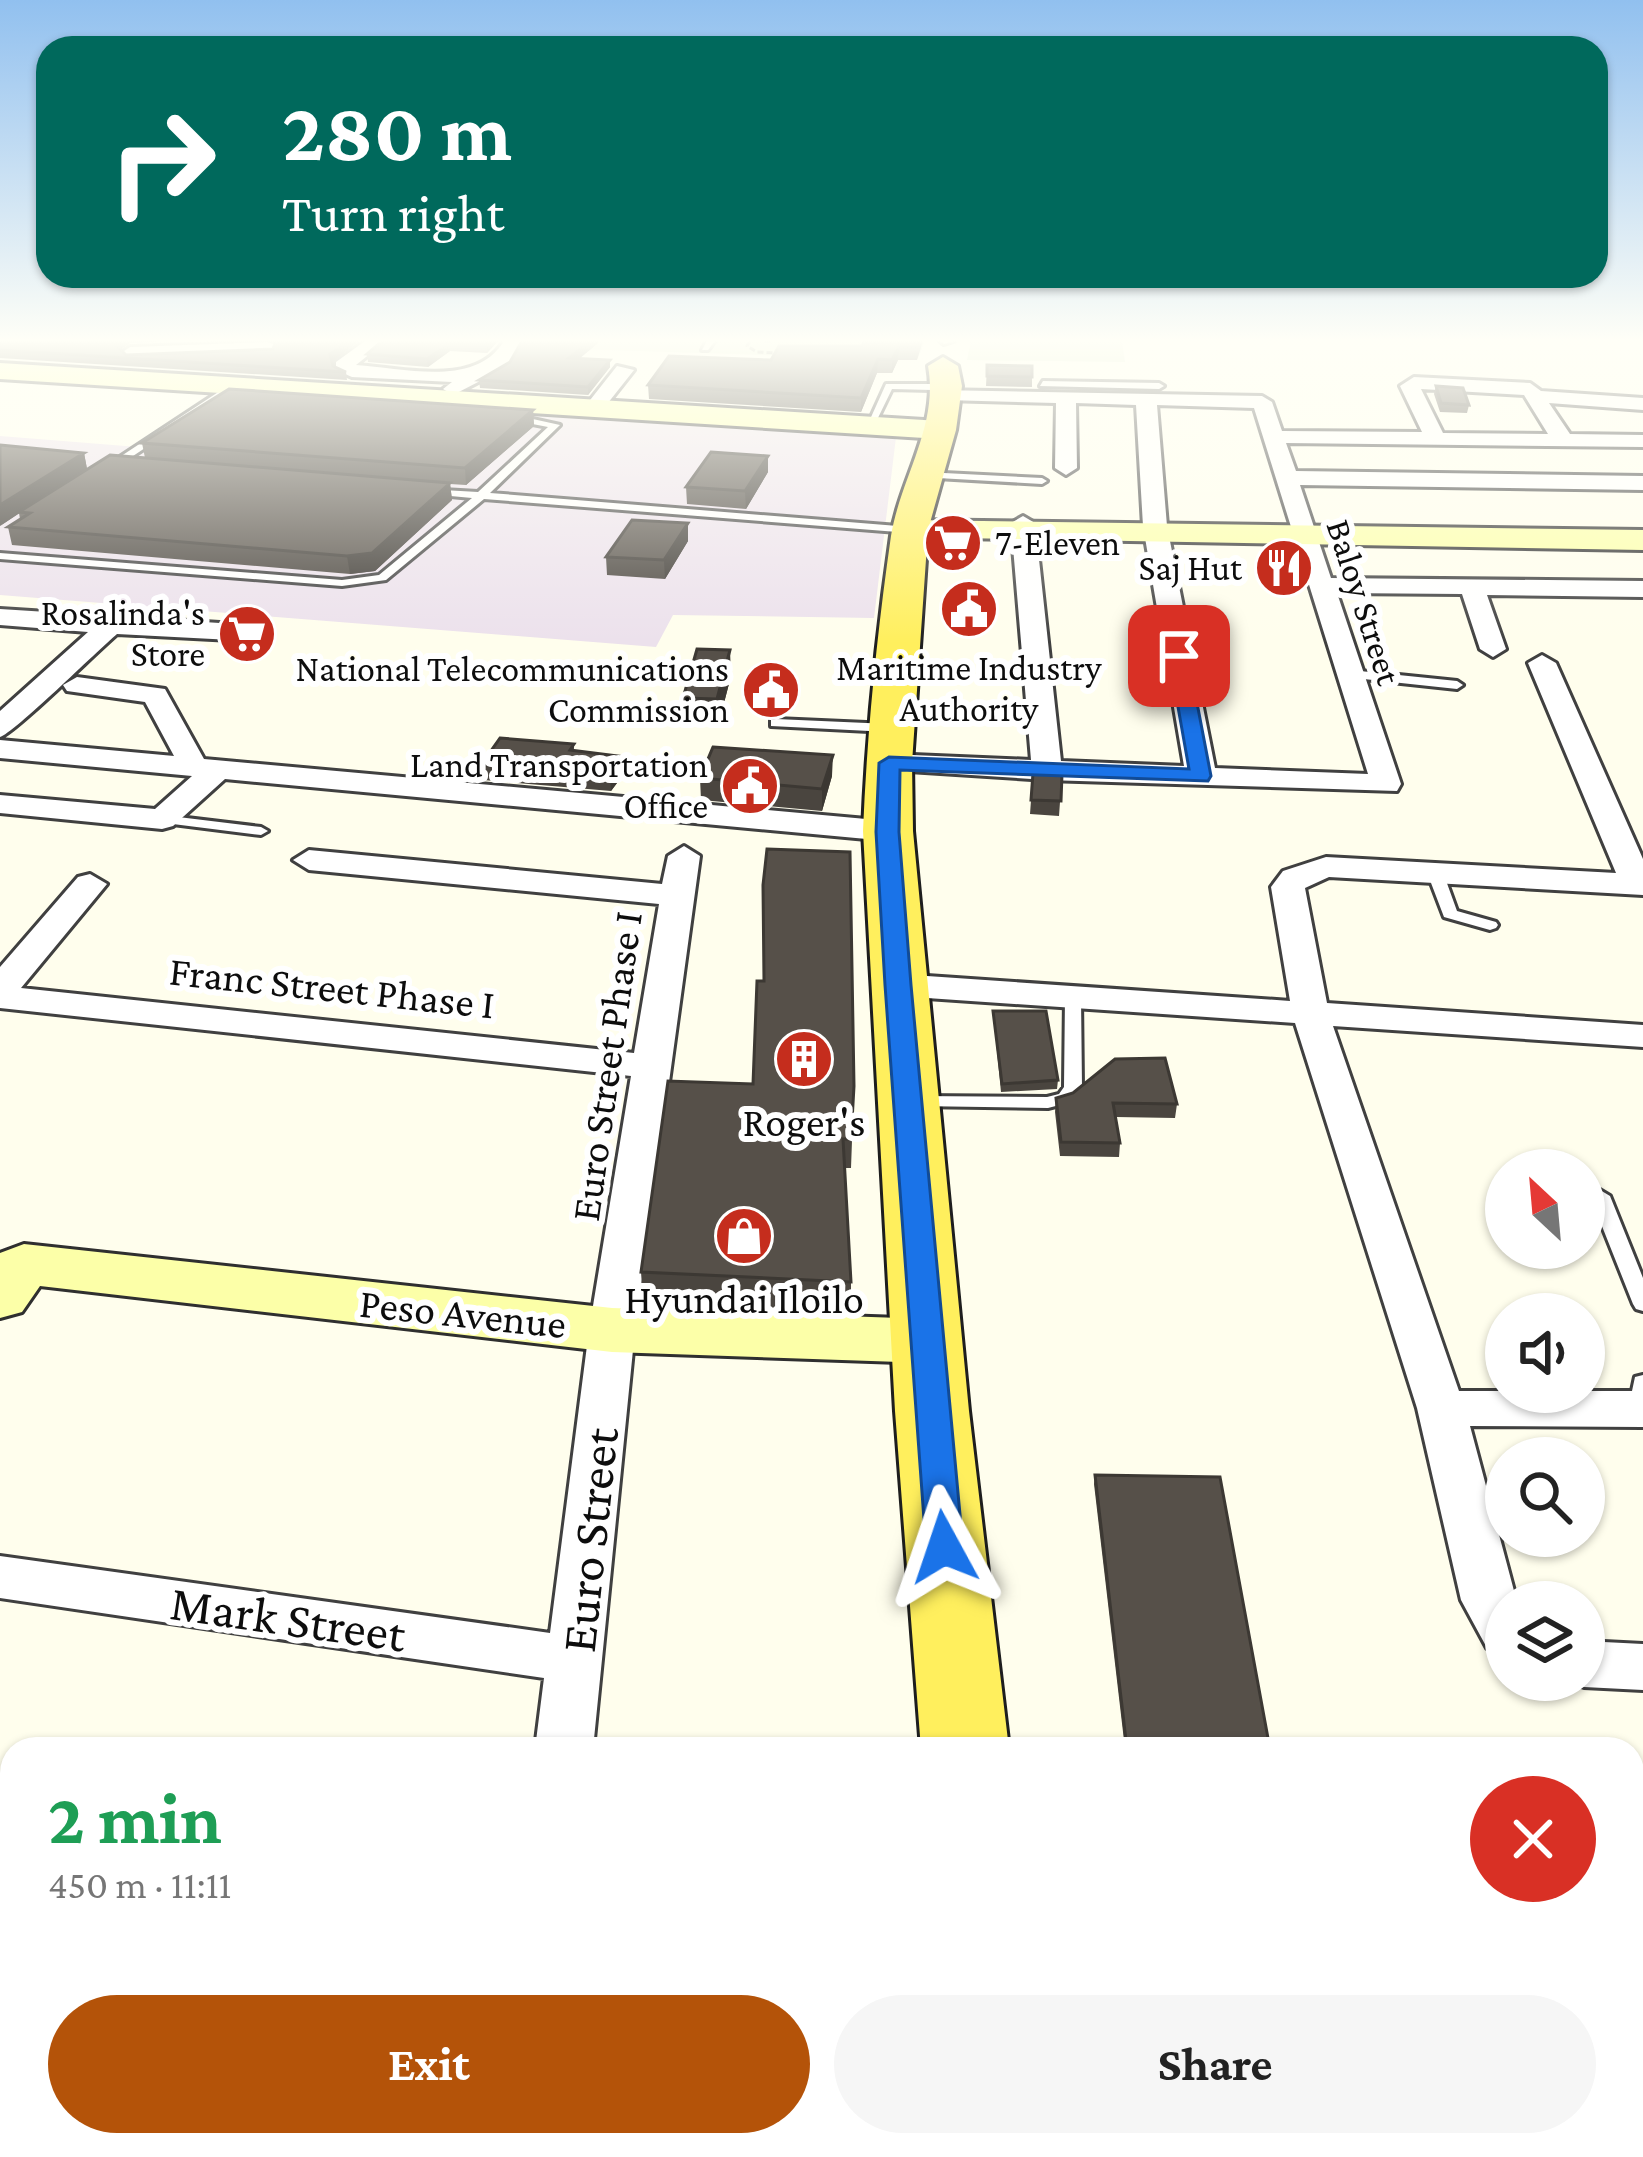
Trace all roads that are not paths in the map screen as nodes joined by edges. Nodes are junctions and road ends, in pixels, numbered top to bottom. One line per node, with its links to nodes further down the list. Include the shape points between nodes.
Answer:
1 (147, 442): 8 (lane)
2 (537, 442): 16 (lane)
3 (922, 442): 17 (main road, via 910,466)
4 (1066, 442): 10 (street)
5 (1156, 442): 19 (street)
6 (1276, 442): 12 (street, Baloy Street)
7 (91, 463): 8 (lane)
8 (113, 464): 9 (lane); 11 (lane)
9 (136, 466)
10 (1066, 468)
11 (94, 476)
12 (1288, 478): 14 (street); 20 (street, Baloy Street)
13 (1042, 481): 17 (lane)
14 (1643, 483)
15 (411, 490): 16 (lane)
16 (479, 496): 17 (lane); 22 (lane, via 374,581)
17 (908, 512): 18 (main road); 38 (main road)
18 (1024, 528): 19 (main road); 41 (street)
19 (1156, 530): 20 (main road); 42 (street)
20 (1303, 531): 21 (main road); 23 (street, Baloy Street)
21 (1643, 536)
22 (0, 556)
23 (1320, 585): 24 (street); 31 (street, Baloy Street)
24 (1472, 587): 25 (street); 29 (street)
25 (1643, 589)
26 (0, 617): 27 (street)
27 (111, 626): 28 (street); 33 (street)
28 (251, 633)
29 (1493, 650)
30 (1542, 663): 51 (street)
31 (1350, 674): 35 (lane); 42 (street, Baloy Street, via 1386,784)
32 (0, 682): 33 (street)
33 (40, 686): 37 (street)
34 (77, 686): 40 (street, via 155,695)
35 (1457, 686)
36 (776, 723): 38 (lane)
37 (0, 728)
38 (892, 745): 41 (street); 46 (main road)
39 (0, 748): 40 (street)
40 (204, 769): 44 (street); 46 (street)
41 (1047, 771): 42 (street)
42 (1201, 776)
43 (1, 806): 44 (street)
44 (162, 820): 45 (lane)
45 (261, 831)
46 (888, 832): 54 (main road)
47 (683, 856): 52 (street)
48 (308, 860): 52 (street, Euro Street Phase I)
49 (1436, 875): 51 (street); 53 (lane, via 1450,914); 57 (street, via 1326,867 1295,878 1288,887)
50 (90, 884): 55 (street)
51 (1641, 885)
52 (677, 896): 59 (street, Euro Street Phase I)
53 (1490, 925)
54 (898, 985): 56 (street); 60 (main road)
55 (0, 994): 59 (street, Franc Street Phase I)
56 (1073, 997): 57 (street); 60 (lane, via 1073,1088 1065,1098)
57 (1310, 1012): 58 (street); 66 (street)
58 (1643, 1036)
59 (653, 1067): 64 (street, Euro Street Phase I)
60 (908, 1101): 65 (main road)
61 (1605, 1209): 63 (lane)
62 (8, 1274): 64 (main road, Peso Avenue)
63 (1643, 1304)
64 (612, 1330): 65 (main road, Peso Avenue); 70 (street, Euro Street)
65 (928, 1342): 74 (main road)
66 (1442, 1408): 67 (street); 69 (street)
67 (1643, 1409)
68 (0, 1577): 70 (street, Mark Street)
69 (1485, 1584)
70 (576, 1660): 73 (street, Euro Street)
71 (1605, 1665): 72 (street)
72 (1643, 1666)
73 (566, 1737)
74 (964, 1737)

